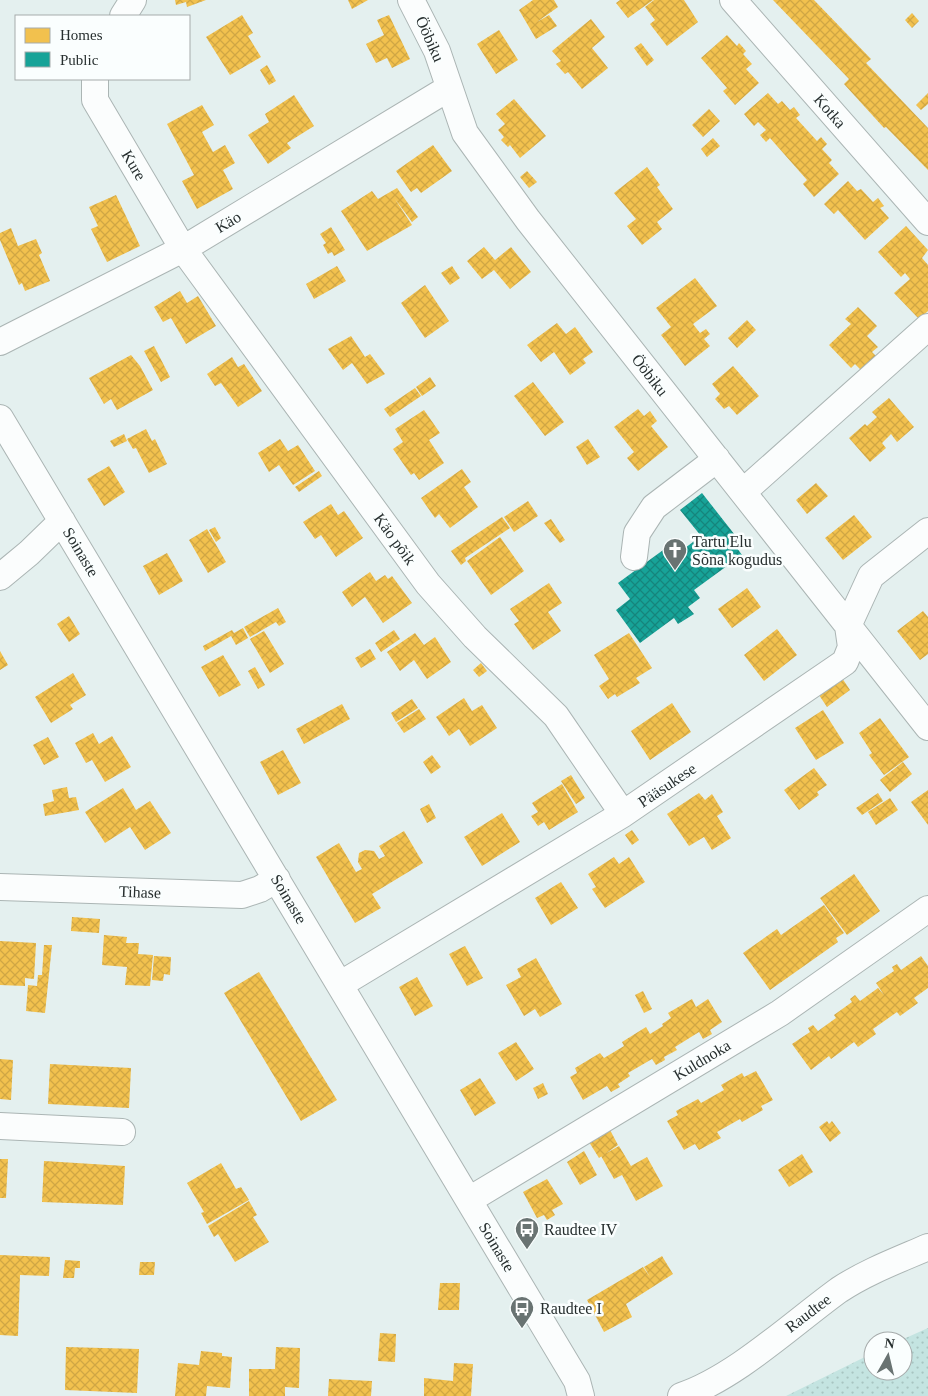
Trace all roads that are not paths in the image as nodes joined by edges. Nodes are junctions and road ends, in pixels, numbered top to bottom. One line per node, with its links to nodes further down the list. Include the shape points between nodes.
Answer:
1 (133, 0): 4 (street)
2 (411, 0): 6 (street, Ööbiku, via 437,51)
3 (733, 0): 7 (street, Kotka)
4 (125, 15)
5 (95, 80): 8 (street, Kure, via 95,100)
6 (450, 88): 8 (street, Käo); 12 (street, Ööbiku, via 470,141 528,220)
7 (928, 222)
8 (183, 249): 10 (street, Käo); 20 (street, Käo põik, via 428,584 475,637 556,716)
9 (928, 327): 13 (street)
10 (0, 342)
11 (0, 418): 14 (street, Soinaste)
12 (717, 459): 13 (street, Ööbiku); 16 (street, via 654,507 637,533)
13 (743, 492): 18 (street, Ööbiku)
14 (62, 521): 17 (street); 21 (street, Soinaste)
15 (928, 531): 18 (street, Pääsukese, via 871,576)
16 (634, 557)
17 (0, 577)
18 (848, 626): 19 (street, Ööbiku); 20 (street, Pääsukese, via 851,647 845,662)
19 (928, 727)
20 (623, 814): 24 (street, Pääsukese)
21 (277, 879): 22 (street, Tihase, via 242,895); 24 (street, Soinaste)
22 (0, 887)
23 (928, 909): 27 (street, Kuldnoka, via 780,1013)
24 (341, 984): 27 (street, Soinaste)
25 (0, 1126): 26 (street)
26 (122, 1132)
27 (469, 1200): 29 (street, Soinaste)
28 (928, 1247): 30 (street, Raudtee, via 841,1289 723,1376)
29 (585, 1391)
30 (691, 1395)

